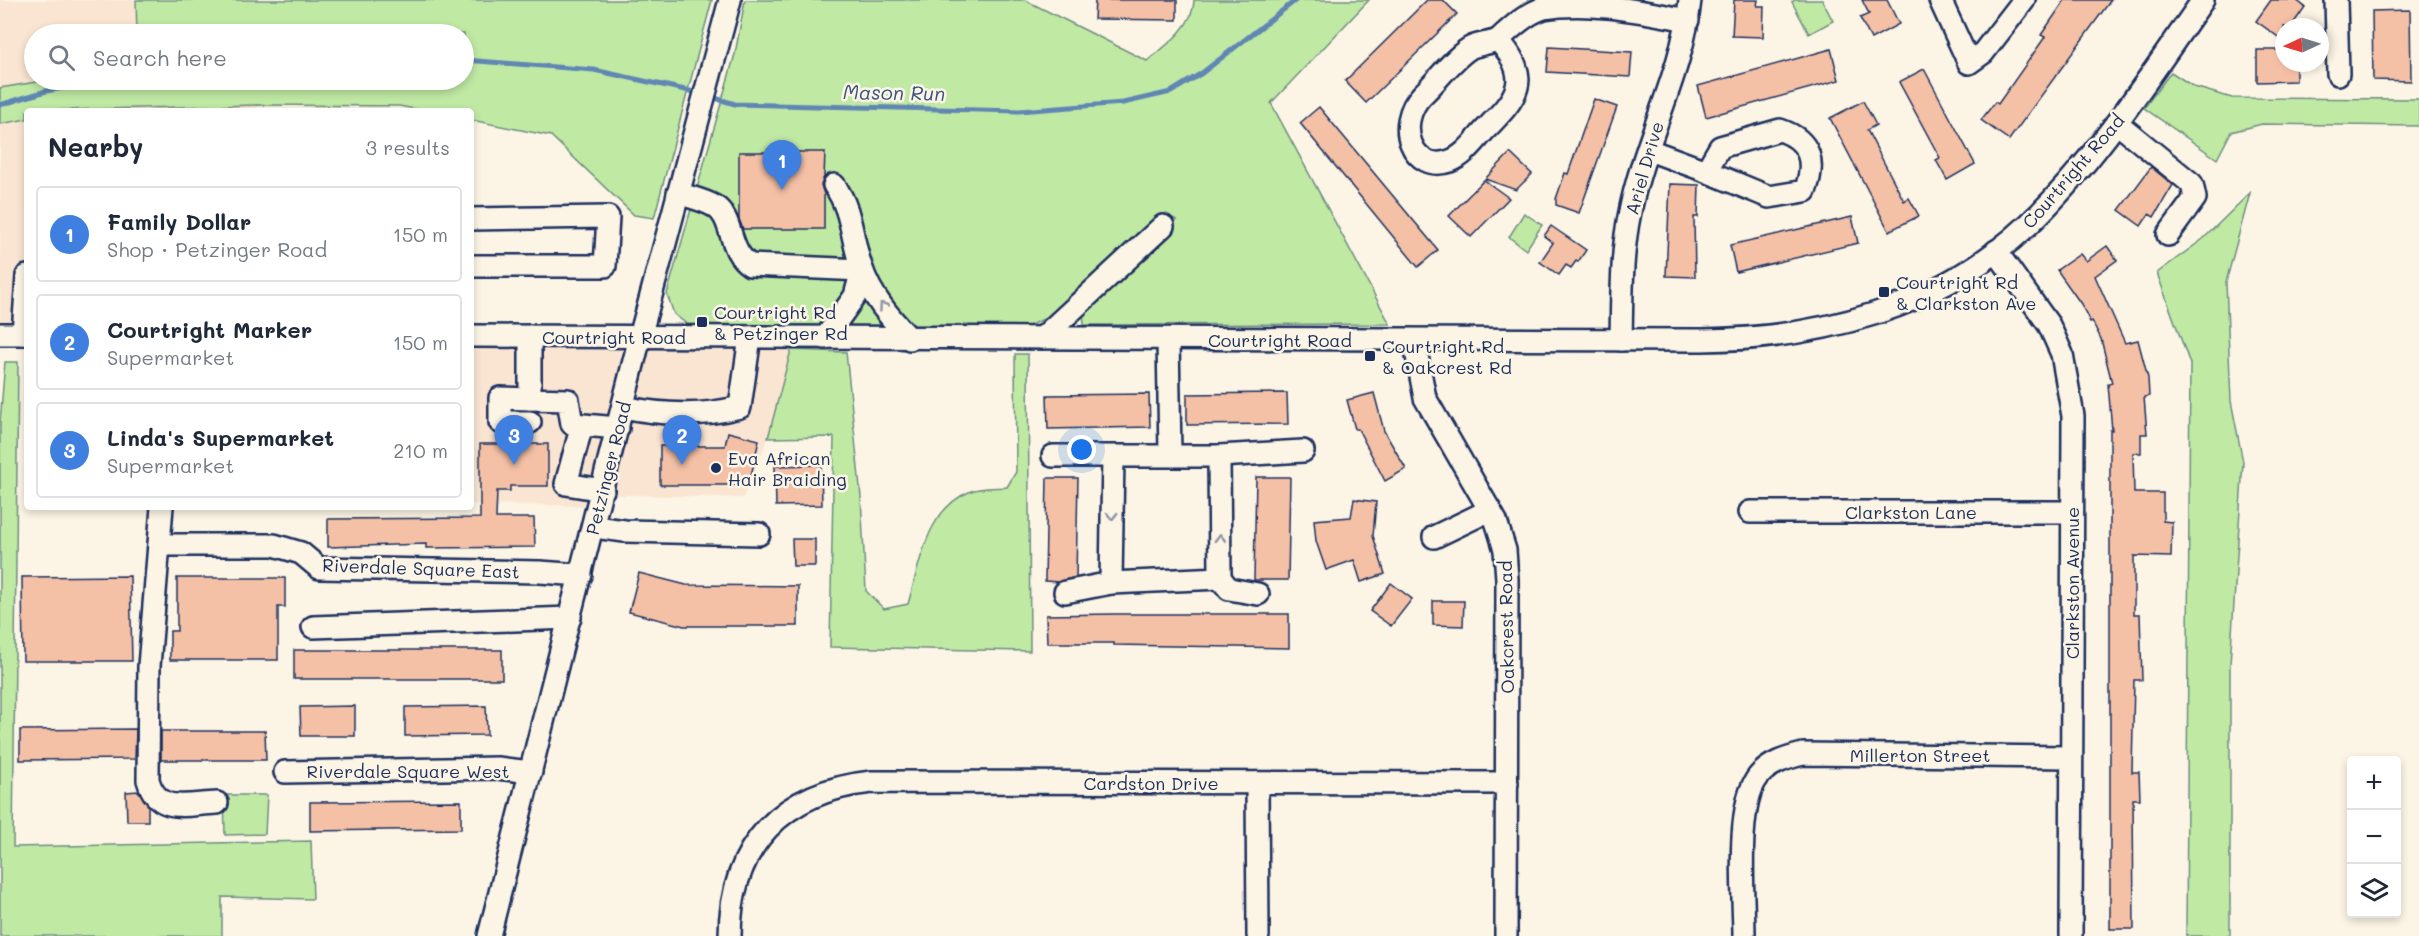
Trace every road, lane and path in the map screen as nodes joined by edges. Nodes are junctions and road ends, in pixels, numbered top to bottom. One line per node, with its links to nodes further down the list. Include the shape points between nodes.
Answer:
1 (730, 0): 14 (street, Petzinger Road)
2 (1940, 0): 3 (street, via 1969,63 1983,53)
3 (2024, 0)
4 (2204, 0): 10 (street, Courtright Road)
5 (2336, 0): 9 (street)
6 (1630, 5): 7 (street); 8 (street, via 1574,3 1542,9 1514,25)
7 (1689, 10): 11 (street, Ariel Drive)
8 (1498, 40): 8 (street, via 1518,68 1514,100 1464,153 1449,161 1431,161 1416,152 1408,137 1412,105 1470,48)
9 (2338, 74)
10 (2117, 123): 17 (street, via 2192,184 2195,198); 18 (street, Courtright Road, via 2055,196)
11 (1649, 150): 12 (street); 32 (street, Ariel Drive, via 1630,211)
12 (1706, 171): 12 (street, via 1769,197 1805,191 1811,176 1805,145 1794,134 1780,130 1720,147)
13 (834, 185): 20 (street, via 852,220)
14 (678, 193): 20 (street, via 715,206 724,214 740,259 750,265); 25 (street, Petzinger Road)
15 (474, 219): 19 (street, via 609,217 605,266)
16 (1163, 226): 28 (street)
17 (2168, 235)
18 (1996, 251): 32 (street, Courtright Road, via 1892,308 1831,328 1735,340); 47 (street, Clarkston Avenue, via 2049,325 2062,354 2073,416)
19 (474, 266)
20 (862, 270): 27 (street, via 855,296); 29 (street, one-way to 20, via 880,304)
21 (0, 334): 22 (street)
22 (24, 334)
23 (474, 336): 24 (street, Courtright Road)
24 (530, 336): 25 (street, Courtright Road); 33 (street)
25 (640, 337): 26 (street, Courtright Road); 34 (street, Petzinger Road)
26 (750, 337): 27 (street, Courtright Road); 34 (street, via 740,407 721,412 658,414)
27 (825, 338): 29 (street, Courtright Road)
28 (1042, 338): 29 (street, Courtright Road); 30 (street, Courtright Road)
29 (910, 339)
30 (1168, 340): 31 (street, Courtright Road); 39 (street)
31 (1414, 340): 32 (street, Courtright Road); 45 (street, Oakcrest Road, via 1425,398)
32 (1621, 340)
33 (530, 399): 35 (street, via 500,398 500,422); 36 (street, via 568,400 572,424)
34 (623, 407): 37 (street, Petzinger Road)
35 (530, 422)
36 (582, 425): 37 (street); 43 (street, via 566,484)
37 (618, 428): 43 (street, Petzinger Road)
38 (1303, 451): 41 (street)
39 (1170, 454): 41 (street); 42 (street)
40 (1053, 456): 42 (street)
41 (1219, 456): 53 (street, one-way to 41)
42 (1113, 457): 54 (street, one-way to 54)
43 (603, 490): 48 (street, Petzinger Road)
44 (162, 510): 51 (street)
45 (1490, 510): 50 (street); 63 (street, Oakcrest Road, via 1505,550 1508,579)
46 (1750, 512): 47 (street, Clarkston Lane)
47 (2072, 512): 59 (street, Clarkston Avenue)
48 (594, 527): 49 (street); 52 (street, Petzinger Road)
49 (759, 534)
50 (1434, 537)
51 (159, 545): 52 (street, Riverdale Square East, via 274,545 302,553 319,568); 64 (street, via 149,666 148,780 152,795 164,804)
52 (581, 575): 57 (street, Petzinger Road)
53 (1220, 578): 54 (street); 56 (street, via 1229,589)
54 (1111, 582): 55 (street)
55 (1065, 592)
56 (1258, 594)
57 (570, 618): 58 (street); 61 (street, Petzinger Road)
58 (313, 627)
59 (2071, 757): 69 (street, Millerton Street, via 1803,754 1772,765 1758,776 1745,807); 70 (street, Clarkston Avenue)
60 (285, 772): 61 (street, Riverdale Square West, via 497,768)
61 (531, 772): 65 (street, Petzinger Road)
62 (1257, 783): 63 (street, Cardston Drive); 66 (street, Cardston Drive, via 872,782 821,791 778,819 744,861 732,903); 67 (street)
63 (1507, 783): 68 (street, Oakcrest Road)
64 (217, 803)
65 (489, 936)
66 (730, 936)
67 (1258, 936)
68 (1506, 936)
69 (1744, 936)
70 (2071, 936)

